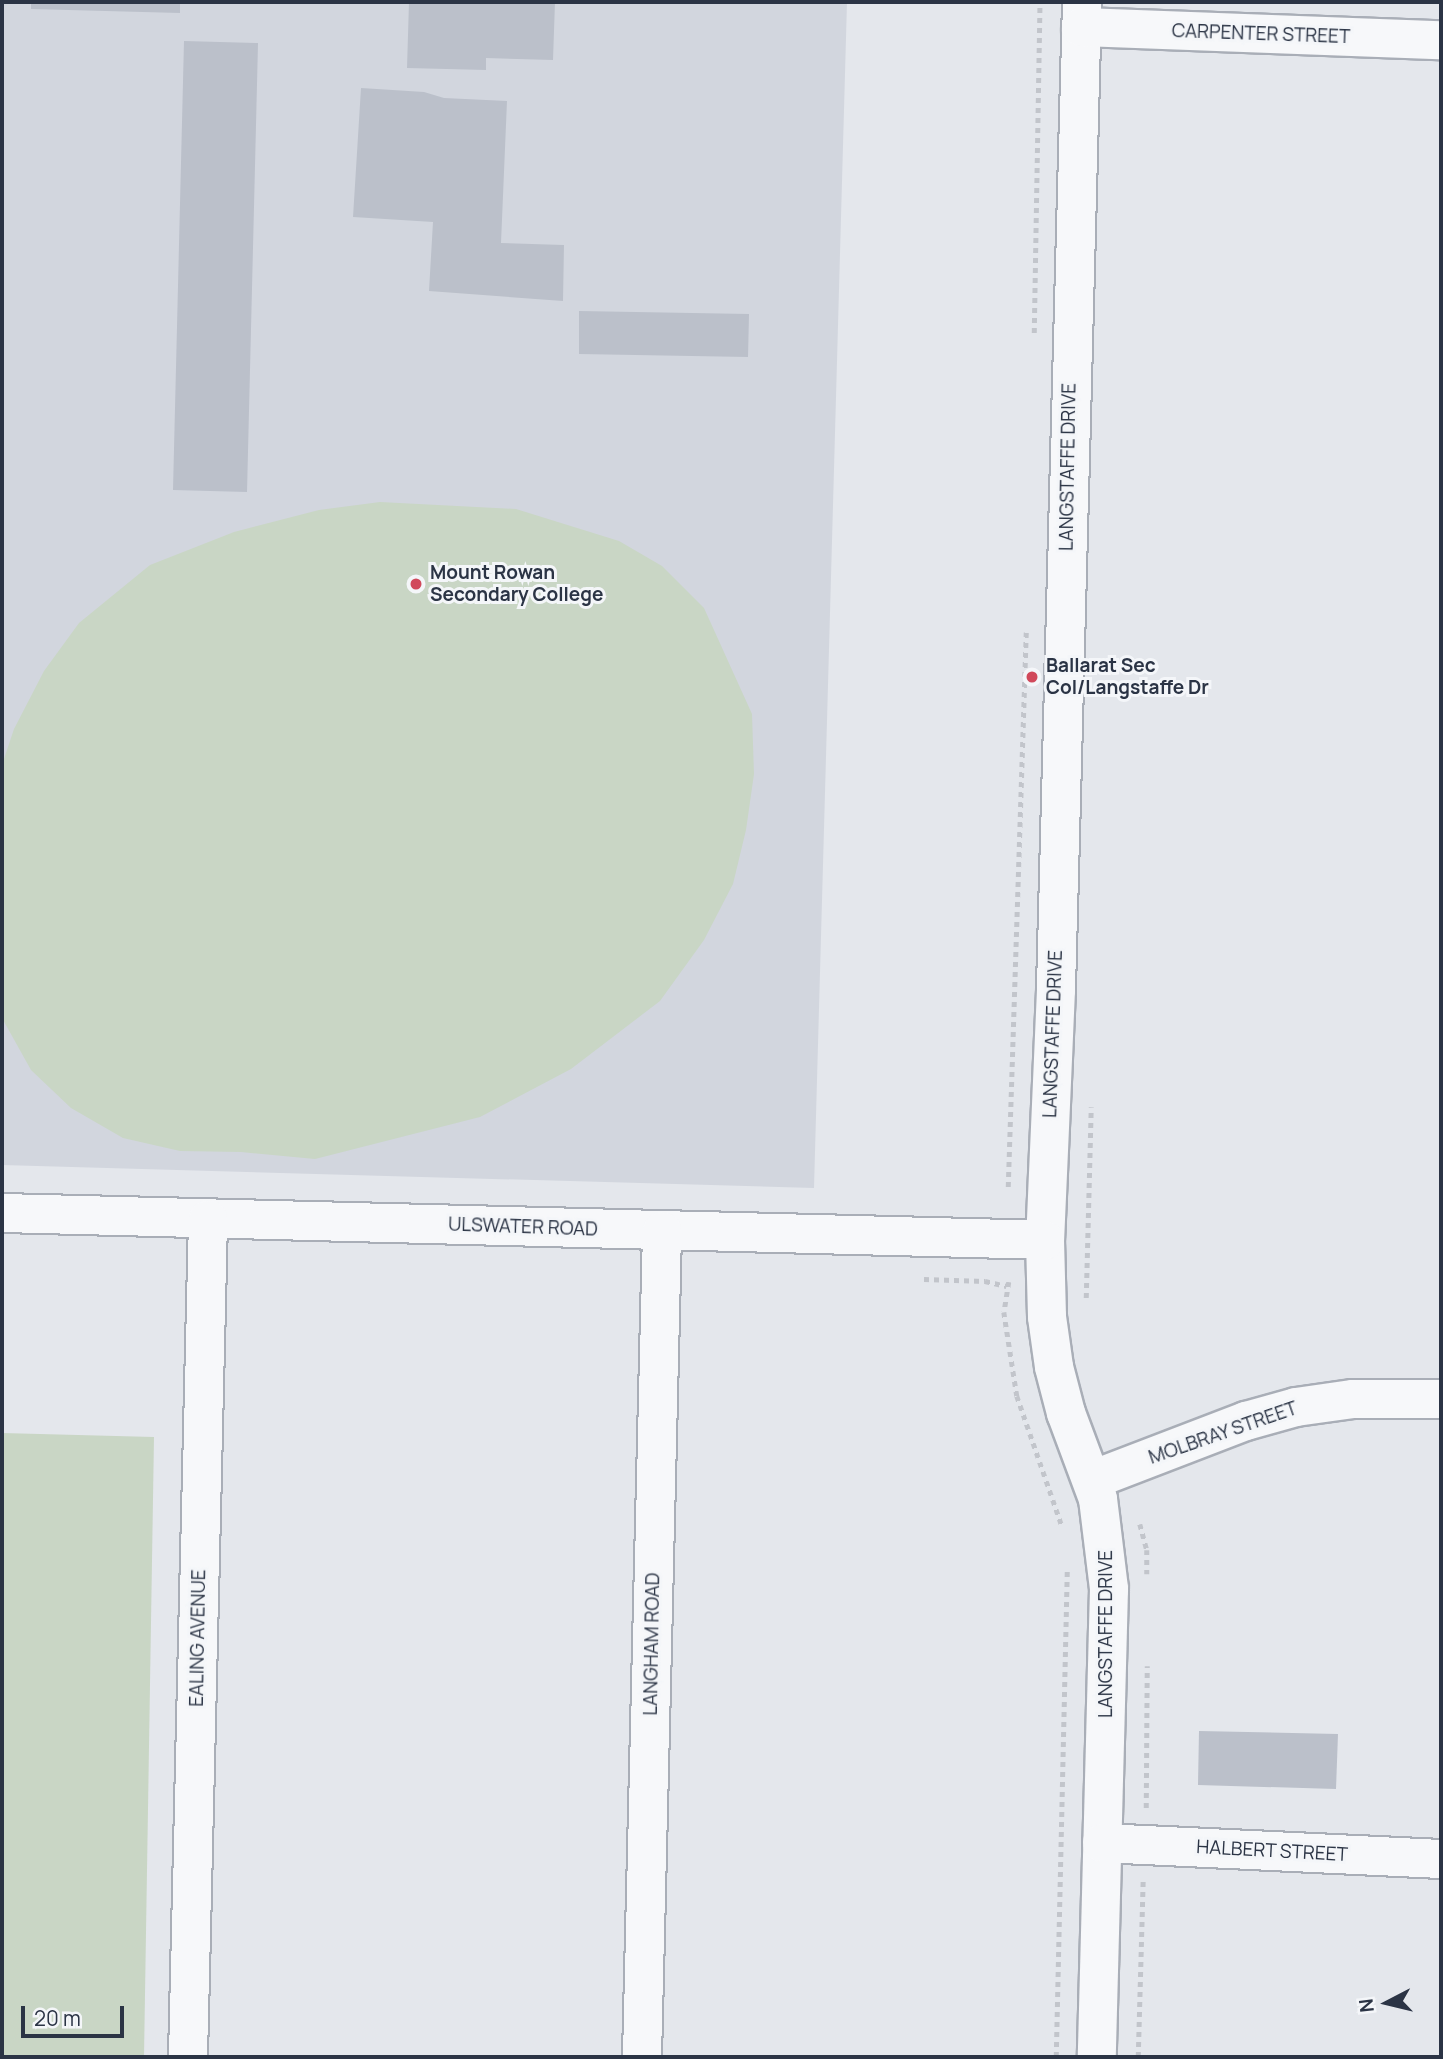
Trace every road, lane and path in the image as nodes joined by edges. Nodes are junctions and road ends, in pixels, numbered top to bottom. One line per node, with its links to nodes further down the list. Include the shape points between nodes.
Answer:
1 (1040, 2): 4 (path)
2 (1081, 15): 3 (street, CARPENTER STREET); 9 (street, LANGSTAFFE DRIVE, via 1056,990)
3 (1441, 40)
4 (1034, 335)
5 (1026, 622): 9 (path, via 1007,1179)
6 (2, 1213): 7 (street, ULSWATER ROAD)
7 (208, 1219): 8 (street, ULSWATER ROAD); 17 (street, EALING AVENUE)
8 (662, 1231): 9 (street, ULSWATER ROAD); 18 (street, LANGHAM ROAD)
9 (1028, 1240): 10 (path, via 1006,1286); 12 (street, LANGSTAFFE DRIVE, via 1066,1413)
10 (924, 1279)
11 (1441, 1399): 12 (street, MOLBRAY STREET, via 1353,1399 1296,1407)
12 (1092, 1480): 15 (street, LANGSTAFFE DRIVE, via 1105,1534 1109,1589)
13 (1066, 1562): 19 (path)
14 (1146, 1827): 15 (street, HALBERT STREET); 16 (street, HALBERT STREET); 21 (path)
15 (1102, 1843): 20 (street, LANGSTAFFE DRIVE)
16 (1441, 1859)
17 (188, 2057)
18 (642, 2057)
19 (1056, 2057)
20 (1097, 2057)
21 (1138, 2057)

